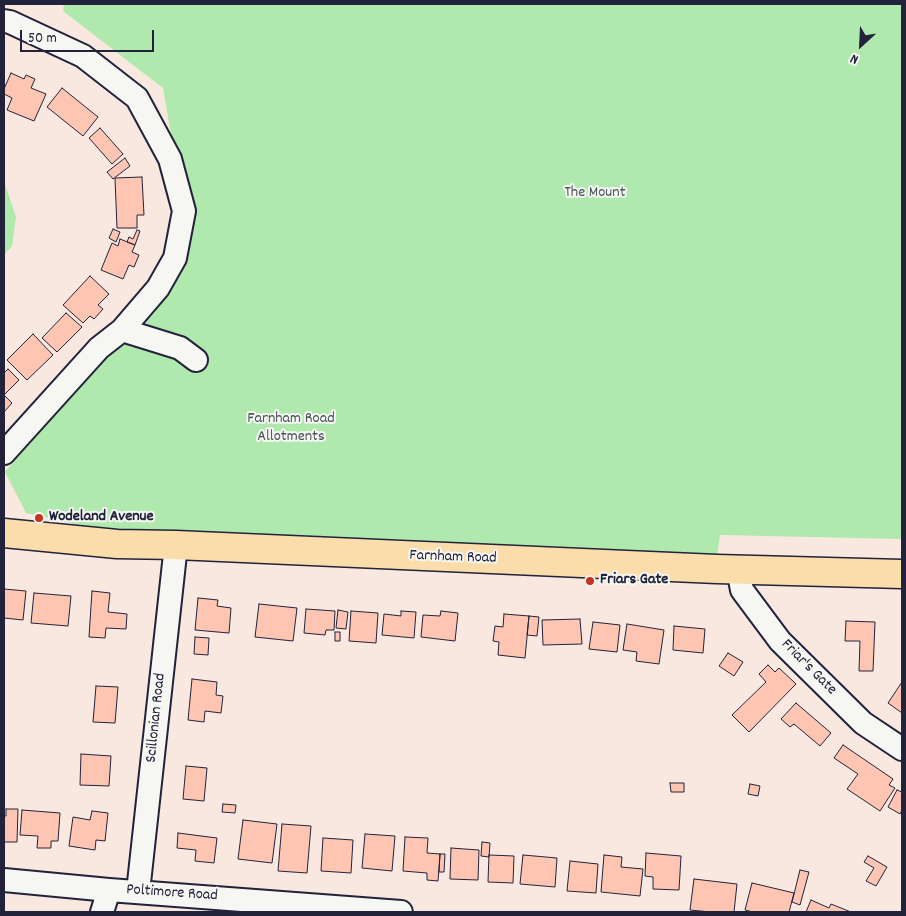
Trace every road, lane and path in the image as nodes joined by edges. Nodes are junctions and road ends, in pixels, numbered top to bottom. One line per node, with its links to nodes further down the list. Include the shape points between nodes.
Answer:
1 (4, 21): 2 (street, via 84,56 137,98 170,159 184,211 175,258 158,288)
2 (122, 330): 3 (street, via 180,348); 4 (street, via 99,348)
3 (196, 360)
4 (4, 453)
5 (4, 533): 6 (main road, Farnham Road, via 117,544)
6 (176, 545): 7 (main road, Farnham Road); 12 (street, Scillonian Road)
7 (738, 569): 8 (main road, Farnham Road); 9 (street, Friar's Gate, via 742,590 780,641 863,723)
8 (902, 574)
9 (902, 749)
10 (4, 880): 11 (street, Poltimore Road)
11 (109, 890): 12 (street, Poltimore Road); 13 (street)
12 (138, 892): 14 (street, Poltimore Road)
13 (102, 912)
14 (401, 912)

